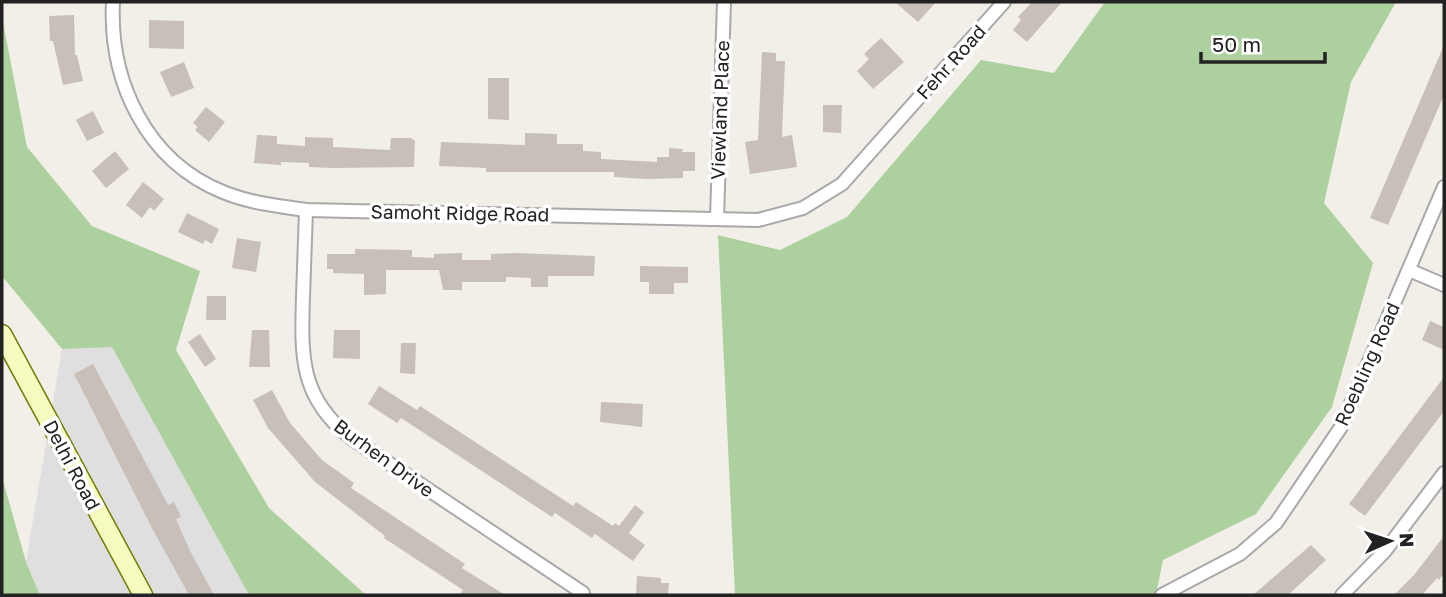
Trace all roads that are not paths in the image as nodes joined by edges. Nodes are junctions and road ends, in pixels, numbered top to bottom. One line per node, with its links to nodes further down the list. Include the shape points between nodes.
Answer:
1 (113, 2): 6 (street, Samoht Ridge Road, via 117,67 141,123 160,147 182,168 221,191)
2 (724, 2): 7 (street, Viewland Place)
3 (1004, 2): 4 (street, Fehr Road)
4 (898, 122): 7 (street, Samoht Ridge Road, via 842,184 803,208 758,220)
5 (1444, 187): 8 (street, Roebling Road)
6 (306, 210): 7 (street, Samoht Ridge Road); 12 (street, Burhen Drive, via 301,349 309,386 324,412 351,438)
7 (717, 218)
8 (1409, 270): 9 (street); 14 (street, Roebling Road, via 1340,427 1276,523 1240,554)
9 (1444, 285)
10 (2, 334): 13 (street, Delhi Road)
11 (1444, 473): 15 (street, via 1385,551)
12 (583, 593)
13 (143, 595)
14 (1162, 595)
15 (1342, 595)

